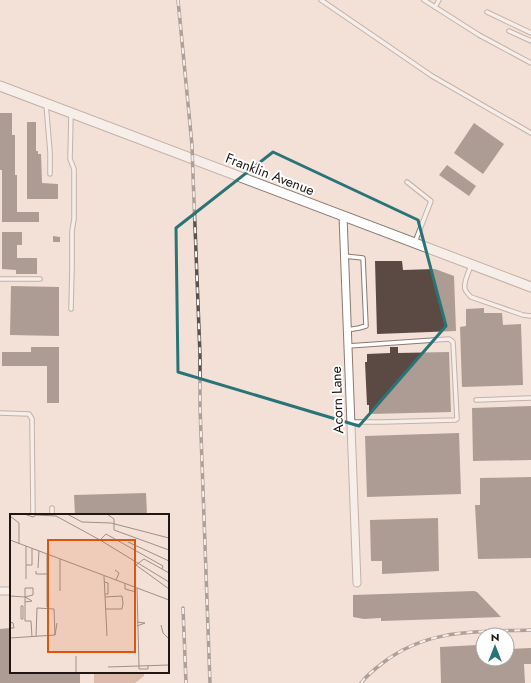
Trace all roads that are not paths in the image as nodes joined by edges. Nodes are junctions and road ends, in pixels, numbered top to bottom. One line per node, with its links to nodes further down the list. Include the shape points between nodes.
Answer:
1 (321, 0): 13 (lane, via 432,76)
2 (424, 0): 4 (lane)
3 (439, 0): 4 (lane)
4 (435, 7): 9 (lane, via 479,35)
5 (487, 12): 7 (lane)
6 (509, 31): 8 (lane)
7 (531, 33)
8 (531, 41)
9 (531, 62)
10 (0, 86): 11 (main road, Franklin Avenue)
11 (46, 103): 12 (main road, Franklin Avenue); 14 (lane)
12 (71, 113): 16 (main road, Franklin Avenue); 23 (lane, via 70,159 74,168)
13 (531, 133)
14 (50, 174)
15 (407, 182): 17 (lane, via 431,201)
16 (343, 216): 17 (main road, Franklin Avenue); 18 (street, Acorn Lane)
17 (414, 243): 19 (main road, Franklin Avenue)
18 (344, 256): 25 (street, Acorn Lane); 25 (lane, via 363,258 366,326)
19 (471, 264): 22 (main road, Franklin Avenue); 24 (lane, via 465,284 471,297)
20 (0, 279): 21 (lane)
21 (40, 279)
22 (531, 287)
23 (71, 310)
24 (531, 316)
25 (347, 330): 26 (street, Acorn Lane)
26 (348, 346): 30 (street, Acorn Lane); 30 (lane, via 449,339 453,342 457,419)
27 (531, 398): 28 (lane)
28 (476, 400)
29 (0, 412): 32 (lane, via 29,414 32,419)
30 (351, 422): 34 (street, Acorn Lane)
31 (52, 508): 33 (lane)
32 (33, 514)
33 (52, 514)
34 (357, 583)

